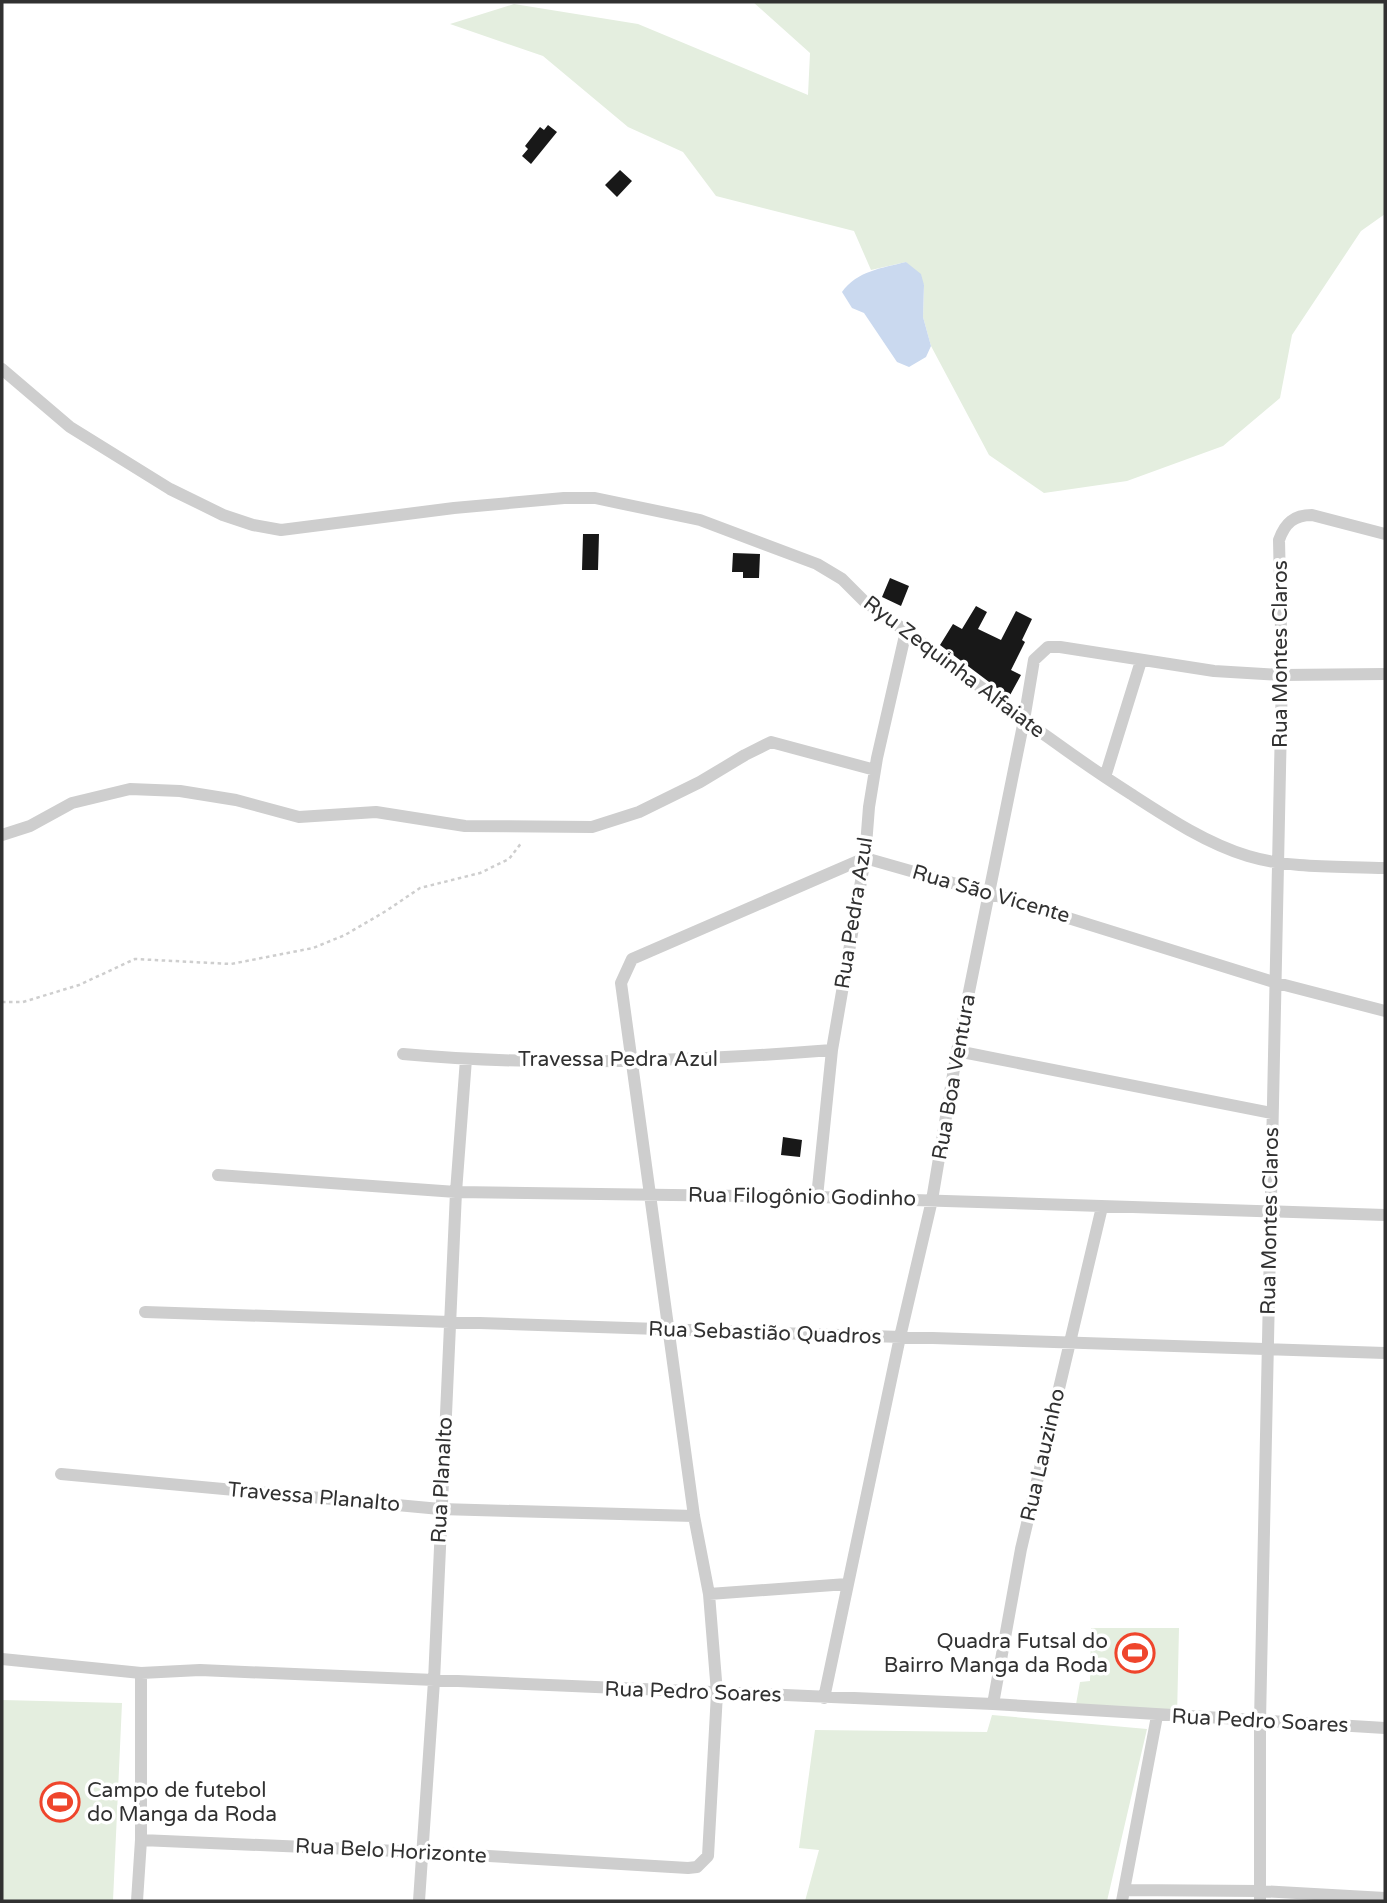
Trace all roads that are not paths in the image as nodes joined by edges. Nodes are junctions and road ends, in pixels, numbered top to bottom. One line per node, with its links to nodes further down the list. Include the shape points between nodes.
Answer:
1 (2, 369): 3 (street, Ryu Zequinha Alfaiate, via 70,427 170,489 253,525 281,530 454,508 595,498 700,520 817,564)
2 (1385, 534): 6 (street, Rua Montes Claros, via 1312,515 1291,520 1279,540)
3 (906, 631): 7 (street, Ryu Zequinha Alfaiate); 8 (street, Rua Pedra Azul)
4 (1141, 661): 6 (street); 7 (street, Rua Boa Ventura, via 1048,646 1034,660); 9 (street)
5 (1385, 674): 6 (street)
6 (1282, 675): 12 (street, Rua Montes Claros)
7 (1024, 720): 9 (street, Ryu Zequinha Alfaiate); 14 (street, Rua Boa Ventura)
8 (875, 770): 10 (street, via 771,742 639,812 592,827 465,826 376,812 299,817 214,796 131,789 72,803); 11 (street, Rua Pedra Azul)
9 (1105, 777): 12 (street, Ryu Zequinha Alfaiate, via 1219,846)
10 (2, 835)
11 (865, 858): 14 (street, Rua São Vicente); 17 (street, Rua Pedra Azul); 21 (street, Rua Belo Horizonte, via 632,958 621,983)
12 (1279, 863): 13 (street, Ryu Zequinha Alfaiate); 15 (street, Rua Montes Claros)
13 (1385, 868)
14 (988, 892): 15 (street, Rua São Vicente); 18 (street, Rua Boa Ventura)
15 (1277, 983): 16 (street, Rua São Vicente); 22 (street, Rua Montes Claros)
16 (1385, 1011)
17 (832, 1051): 21 (street, Travessa Pedra Azul); 26 (street, Rua Pedra Azul)
18 (957, 1051): 22 (street); 27 (street, Rua Boa Ventura)
19 (403, 1054): 20 (street, Travessa Pedra Azul)
20 (466, 1059): 21 (street, Travessa Pedra Azul); 24 (street, Rua Planalto)
21 (632, 1060): 25 (street, Rua Belo Horizonte)
22 (1272, 1113): 29 (street, Rua Montes Claros)
23 (218, 1175): 24 (street, Rua Filogônio Godinho)
24 (456, 1192): 25 (street, Rua Filogônio Godinho); 32 (street, Rua Planalto)
25 (651, 1194): 26 (street, Rua Filogônio Godinho); 33 (street, Rua Belo Horizonte)
26 (817, 1197): 27 (street, Rua Filogônio Godinho)
27 (932, 1200): 28 (street, Rua Filogônio Godinho); 34 (street, Rua Boa Ventura)
28 (1102, 1206): 29 (street, Rua Filogônio Godinho); 35 (street, Rua Lauzinho)
29 (1271, 1210): 30 (street, Rua Filogônio Godinho); 36 (street, Rua Montes Claros)
30 (1385, 1215)
31 (145, 1312): 32 (street, Rua Sebastião Quadros)
32 (451, 1322): 33 (street, Rua Sebastião Quadros); 39 (street, Rua Planalto)
33 (670, 1330): 34 (street, Rua Sebastião Quadros); 40 (street, Rua Belo Horizonte)
34 (900, 1337): 35 (street, Rua Sebastião Quadros); 41 (street, Rua Boa Ventura)
35 (1069, 1343): 36 (street, Rua Sebastião Quadros); 48 (street, Rua Lauzinho, via 1021,1549)
36 (1268, 1350): 37 (street, Rua Sebastião Quadros); 50 (street, Rua Montes Claros)
37 (1385, 1353)
38 (61, 1474): 39 (street, Travessa Planalto)
39 (440, 1509): 40 (street, Travessa Planalto); 45 (street, Rua Planalto)
40 (694, 1516): 42 (street, Rua Belo Horizonte)
41 (847, 1584): 42 (street); 47 (street, Rua Boa Ventura)
42 (709, 1594): 46 (street, Rua Belo Horizonte)
43 (2, 1659): 44 (street, Rua Pedro Soares)
44 (141, 1673): 45 (street, Rua Pedro Soares, via 200,1670); 52 (street)
45 (434, 1681): 46 (street, Rua Pedro Soares); 53 (street, Rua Planalto)
46 (717, 1693): 47 (street, Rua Pedro Soares); 53 (street, Rua Belo Horizonte, via 708,1856 696,1867)
47 (824, 1698): 48 (street, Rua Pedro Soares)
48 (993, 1704): 49 (street, Rua Pedro Soares)
49 (1157, 1716): 50 (street, Rua Pedro Soares); 54 (street)
50 (1260, 1721): 51 (street, Rua Pedro Soares); 55 (street, Rua Montes Claros)
51 (1385, 1728)
52 (141, 1840): 53 (street, Rua Belo Horizonte); 57 (street)
53 (421, 1852): 58 (street, Rua Planalto)
54 (1123, 1896): 55 (street)
55 (1260, 1896): 56 (street)
56 (1385, 1898)
57 (137, 1901)
58 (419, 1901)

